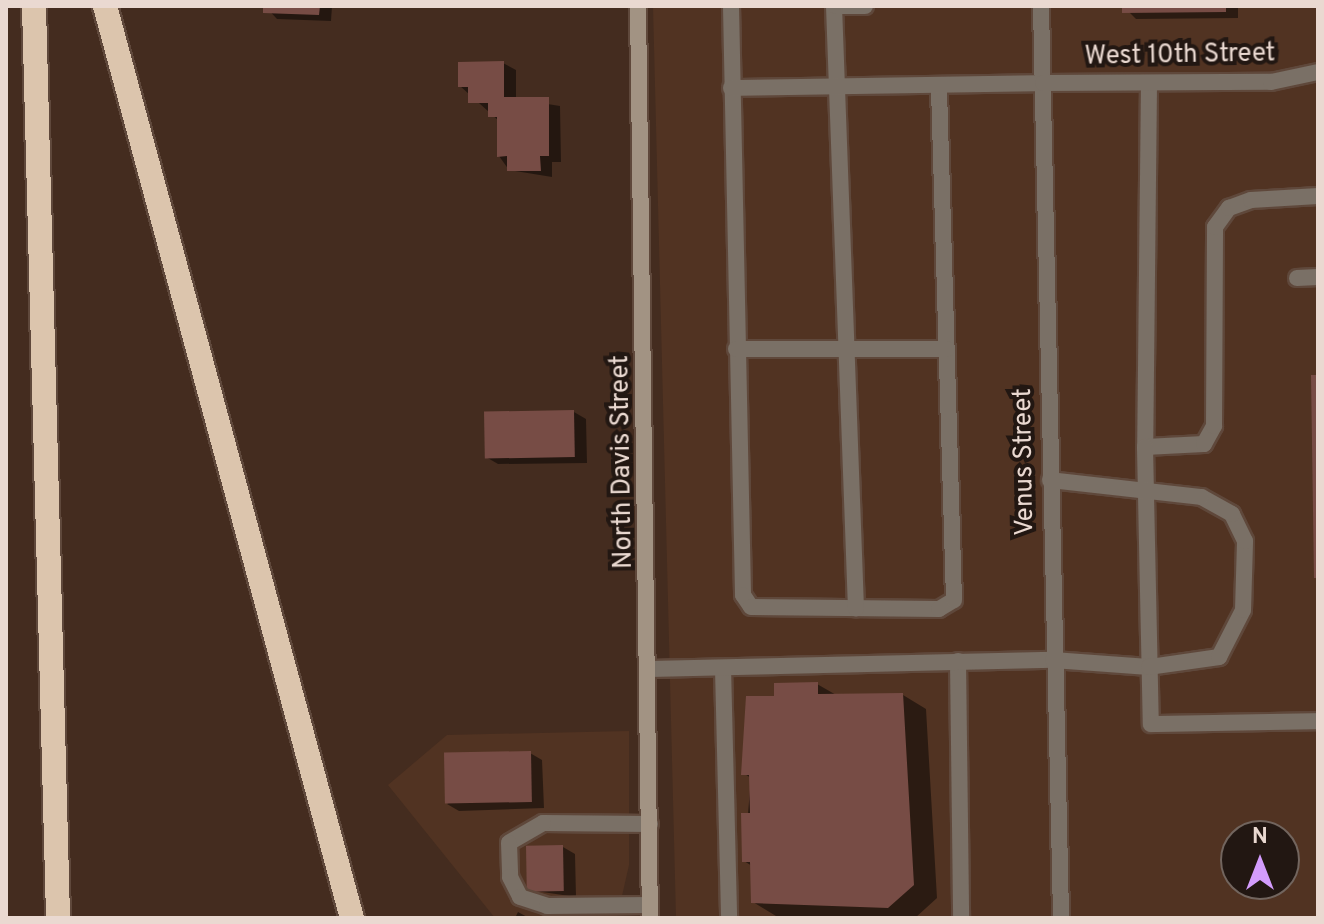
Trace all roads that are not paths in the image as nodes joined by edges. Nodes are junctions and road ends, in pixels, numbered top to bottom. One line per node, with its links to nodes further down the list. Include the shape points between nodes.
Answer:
1 (34, 6): 32 (highway)
2 (105, 6): 33 (highway)
3 (638, 6): 28 (street, North Davis Street)
4 (731, 6): 12 (street)
5 (835, 6): 6 (street); 11 (street)
6 (865, 6)
7 (1041, 6): 9 (street, Venus Street)
8 (1318, 72): 10 (street, West 10th Street, via 1271,82)
9 (1043, 83): 10 (street, West 10th Street); 13 (street, West 10th Street); 21 (street, Venus Street)
10 (1149, 83): 20 (street)
11 (833, 87): 12 (street, West 10th Street); 13 (street, West 10th Street); 18 (street)
12 (731, 88): 17 (street)
13 (939, 88): 19 (street)
14 (1318, 196): 20 (street, via 1251,200 1229,208 1215,227 1214,426 1204,444)
15 (1318, 277): 16 (street)
16 (1297, 278)
17 (736, 349): 18 (street); 23 (street, via 745,602)
18 (849, 349): 19 (street); 23 (street)
19 (947, 349): 23 (street, via 954,600 939,609)
20 (1145, 447): 22 (street)
21 (1050, 480): 22 (street); 24 (street, Venus Street)
22 (1146, 495): 26 (street); 26 (street, via 1201,497 1232,514 1245,541 1243,610 1231,645 1202,665)
23 (856, 609)
24 (1053, 660): 25 (street); 26 (street); 36 (street, Venus Street)
25 (958, 661): 27 (street); 35 (street)
26 (1149, 667): 29 (street, via 1151,724)
27 (723, 668): 28 (street); 34 (street)
28 (650, 669): 30 (street, North Davis Street)
29 (1318, 721)
30 (650, 824): 31 (street, North Davis Street); 31 (street, via 543,823 509,843 510,877 520,897 547,906)
31 (650, 912)
32 (58, 917)
33 (352, 918)
34 (729, 918)
35 (961, 918)
36 (1061, 918)

